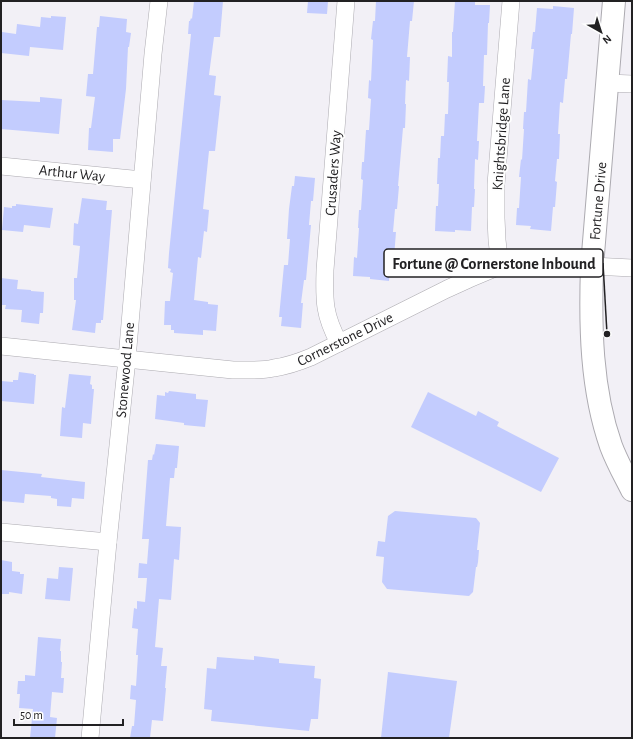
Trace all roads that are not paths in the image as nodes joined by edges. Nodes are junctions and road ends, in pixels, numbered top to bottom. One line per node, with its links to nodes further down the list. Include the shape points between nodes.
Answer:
1 (159, 1): 8 (street, Stonewood Lane)
2 (346, 1): 12 (street, Crusaders Way, via 324,298 329,323)
3 (511, 1): 9 (street, Knightsbridge Lane, via 496,184)
4 (614, 1): 5 (street, Fortune Drive)
5 (608, 83): 6 (street); 10 (street, Fortune Drive)
6 (632, 84)
7 (1, 166): 8 (street, Arthur Way)
8 (142, 180): 14 (street, Stonewood Lane)
9 (500, 266): 10 (street, Cornerstone Drive, via 566,263); 12 (street, Cornerstone Drive, via 447,289)
10 (592, 266): 11 (street, Cornerstone Drive); 15 (street, Fortune Drive, via 592,336 596,389 611,447)
11 (632, 268)
12 (339, 343): 14 (street, Cornerstone Drive, via 292,364 259,370 233,370)
13 (1, 346): 14 (street, Cornerstone Drive)
14 (127, 359): 17 (street, Stonewood Lane)
15 (632, 490)
16 (1, 532): 17 (street)
17 (108, 542): 18 (street, Stonewood Lane)
18 (90, 738)

